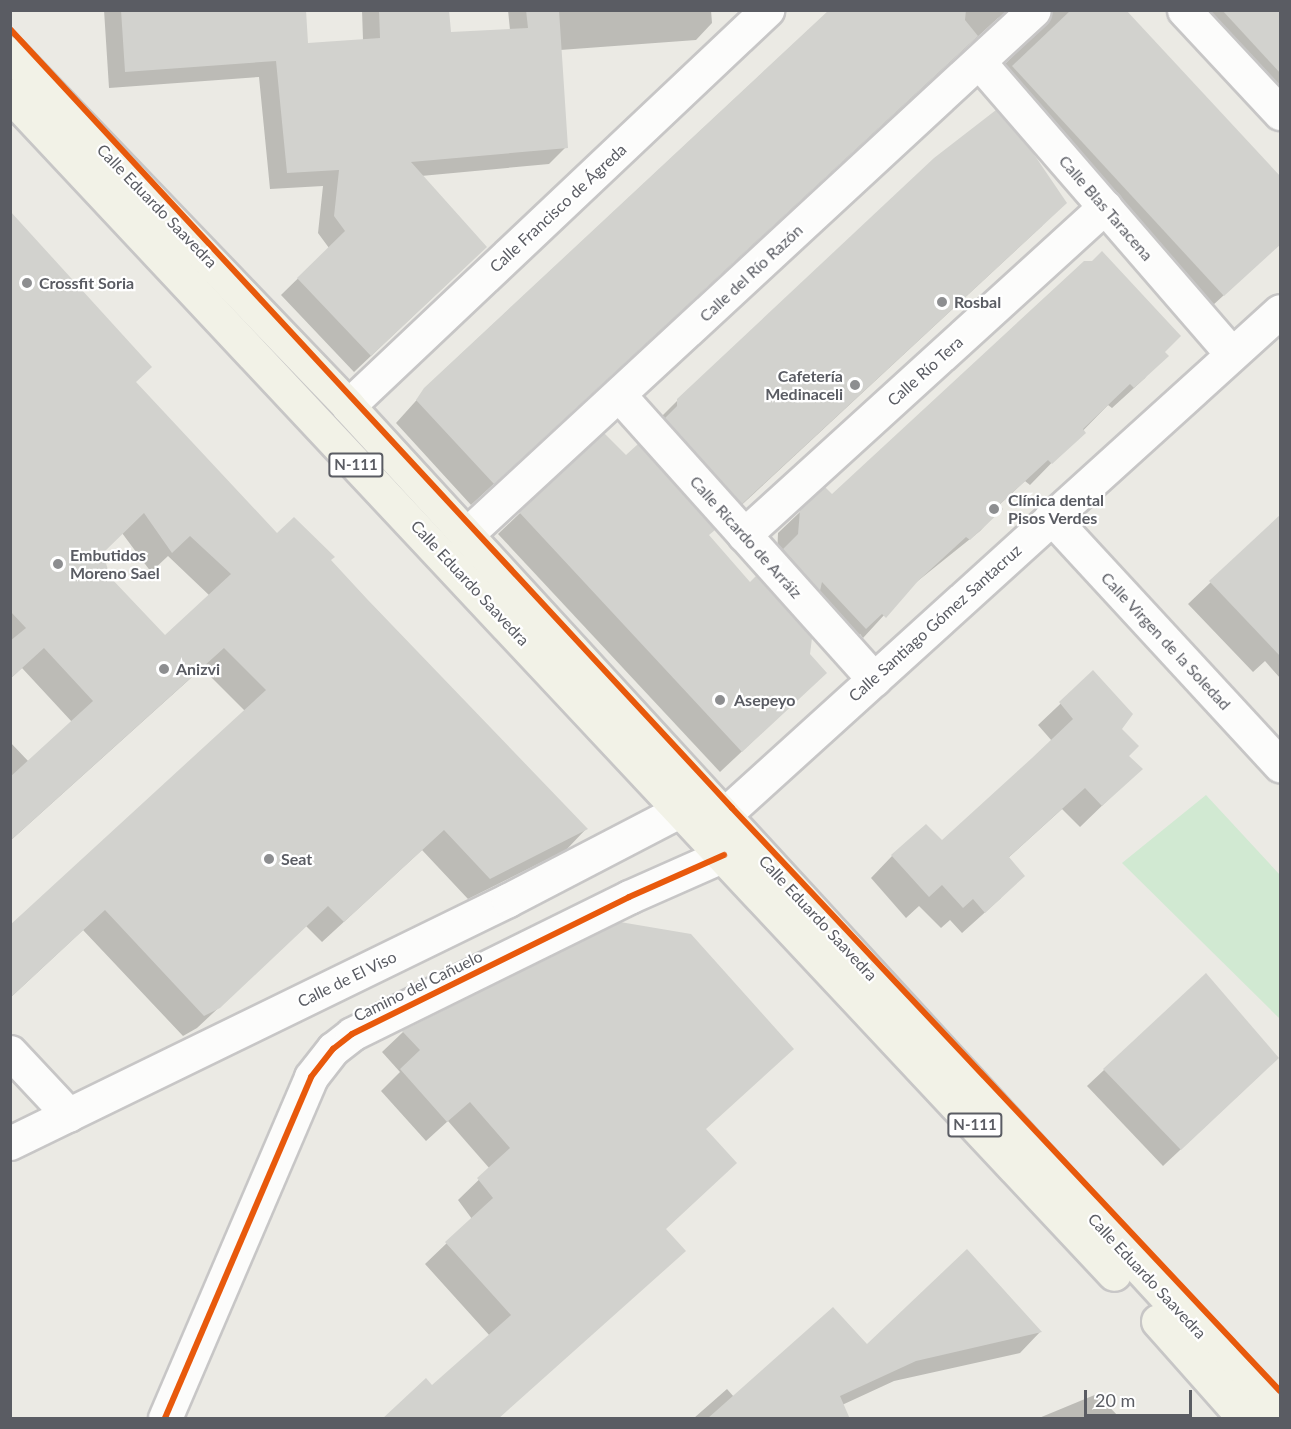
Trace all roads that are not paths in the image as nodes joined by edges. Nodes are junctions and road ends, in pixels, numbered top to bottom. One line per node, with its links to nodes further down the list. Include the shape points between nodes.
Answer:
1 (767, 10): 12 (street, Calle Francisco de Ágreda)
2 (1034, 10): 5 (street, Calle del Río Razón)
3 (1184, 10): 7 (street)
4 (10, 53): 12 (main road, Calle Eduardo Saavedra)
5 (979, 62): 8 (street, Calle Blas Taracena); 11 (street, Calle del Río Razón)
6 (10, 95): 18 (main road, Calle Eduardo Saavedra / N-111)
7 (1281, 113)
8 (1105, 207): 10 (street, Calle Blas Taracena); 15 (street, Calle Río Tera)
9 (1281, 311): 10 (street, Calle Santiago Gómez Santacruz)
10 (1232, 354): 13 (street, Calle Santiago Gómez Santacruz)
11 (619, 395): 14 (street, Calle del Río Razón); 15 (street, Calle Ricardo de Arráiz)
12 (348, 406): 14 (main road, Calle Eduardo Saavedra)
13 (1051, 517): 16 (street, Calle Santiago Gómez Santacruz); 17 (street, Calle Virgen de la Soledad)
14 (466, 535): 19 (main road, Calle Eduardo Saavedra)
15 (744, 535): 16 (street, Calle Ricardo de Arráiz)
16 (874, 680): 19 (street, Calle Santiago Gómez Santacruz)
17 (1281, 765)
18 (681, 810): 20 (main road, Calle Eduardo Saavedra / N-111); 22 (street, Calle de El Viso, via 508,900)
19 (724, 815): 26 (main road, Calle Eduardo Saavedra)
20 (724, 855): 24 (street, Camino del Cañuelo, via 629,897 374,1024 333,1049 311,1077); 25 (main road, Calle Eduardo Saavedra / N-111, via 1137,1298)
21 (10, 1052): 22 (street)
22 (69, 1115): 23 (street, Calle de El Viso)
23 (10, 1143)
24 (165, 1419)
25 (1244, 1419)
26 (1278, 1419)

